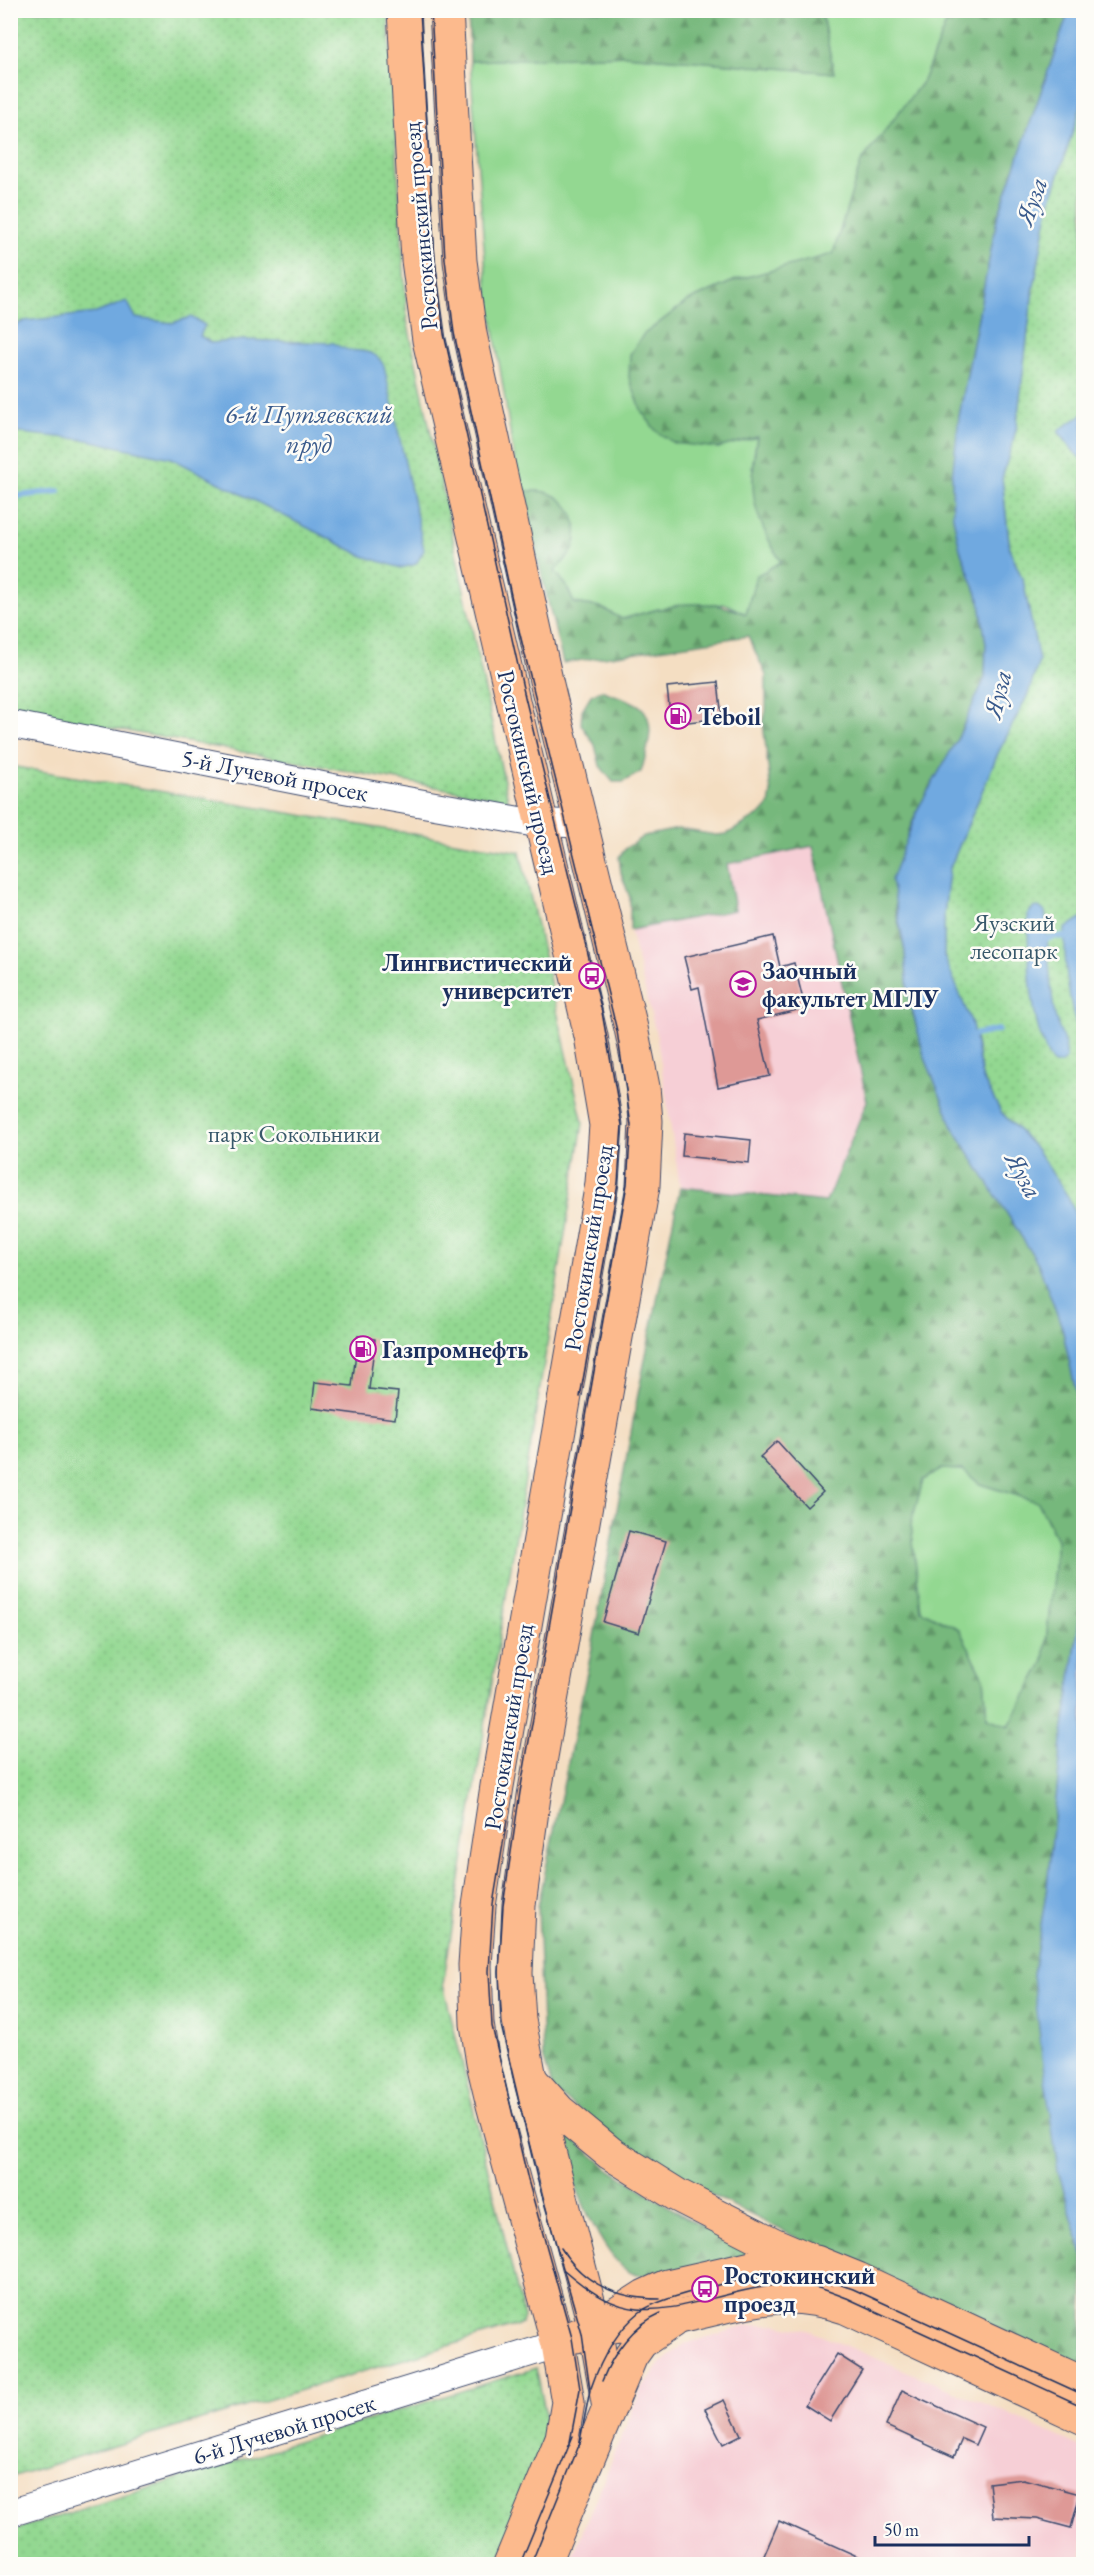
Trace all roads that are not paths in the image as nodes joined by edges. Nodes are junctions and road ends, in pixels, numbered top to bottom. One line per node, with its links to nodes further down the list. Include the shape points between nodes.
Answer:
1 (405, 10): 4 (main road, Ростокинский проезд, via 418,260 429,340)
2 (446, 10): 5 (main road, Ростокинский проезд, via 460,261 470,334)
3 (10, 724): 4 (street, 5-й Лучевой просек, via 330,787)
4 (541, 823): 5 (street, 5-й Лучевой просек); 10 (main road, Ростокинский проезд, via 591,1036 606,1125 606,1151 497,1786 479,1906 476,1994 477,2024 493,2105)
5 (580, 824): 6 (main road, Ростокинский проезд, via 643,1087 645,1152 643,1186 538,1772 519,1905 516,1973 519,2020)
6 (530, 2078): 7 (main road, via 559,2111 610,2153 677,2195); 9 (main road, Ростокинский проезд)
7 (816, 2262): 9 (main road, via 774,2262 667,2286); 11 (main road)
8 (678, 2317): 9 (main road); 12 (main road, via 641,2342); 13 (main road, via 757,2298 801,2296 824,2301 845,2307)
9 (596, 2328): 10 (main road); 12 (main road, Ростокинский проезд)
10 (558, 2344): 14 (street, 6-й Лучевой просек); 15 (main road, Ростокинский проезд, via 568,2402 562,2438)
11 (1083, 2384)
12 (609, 2408): 16 (main road)
13 (1083, 2418)
14 (10, 2513)
15 (510, 2565)
16 (544, 2565)

